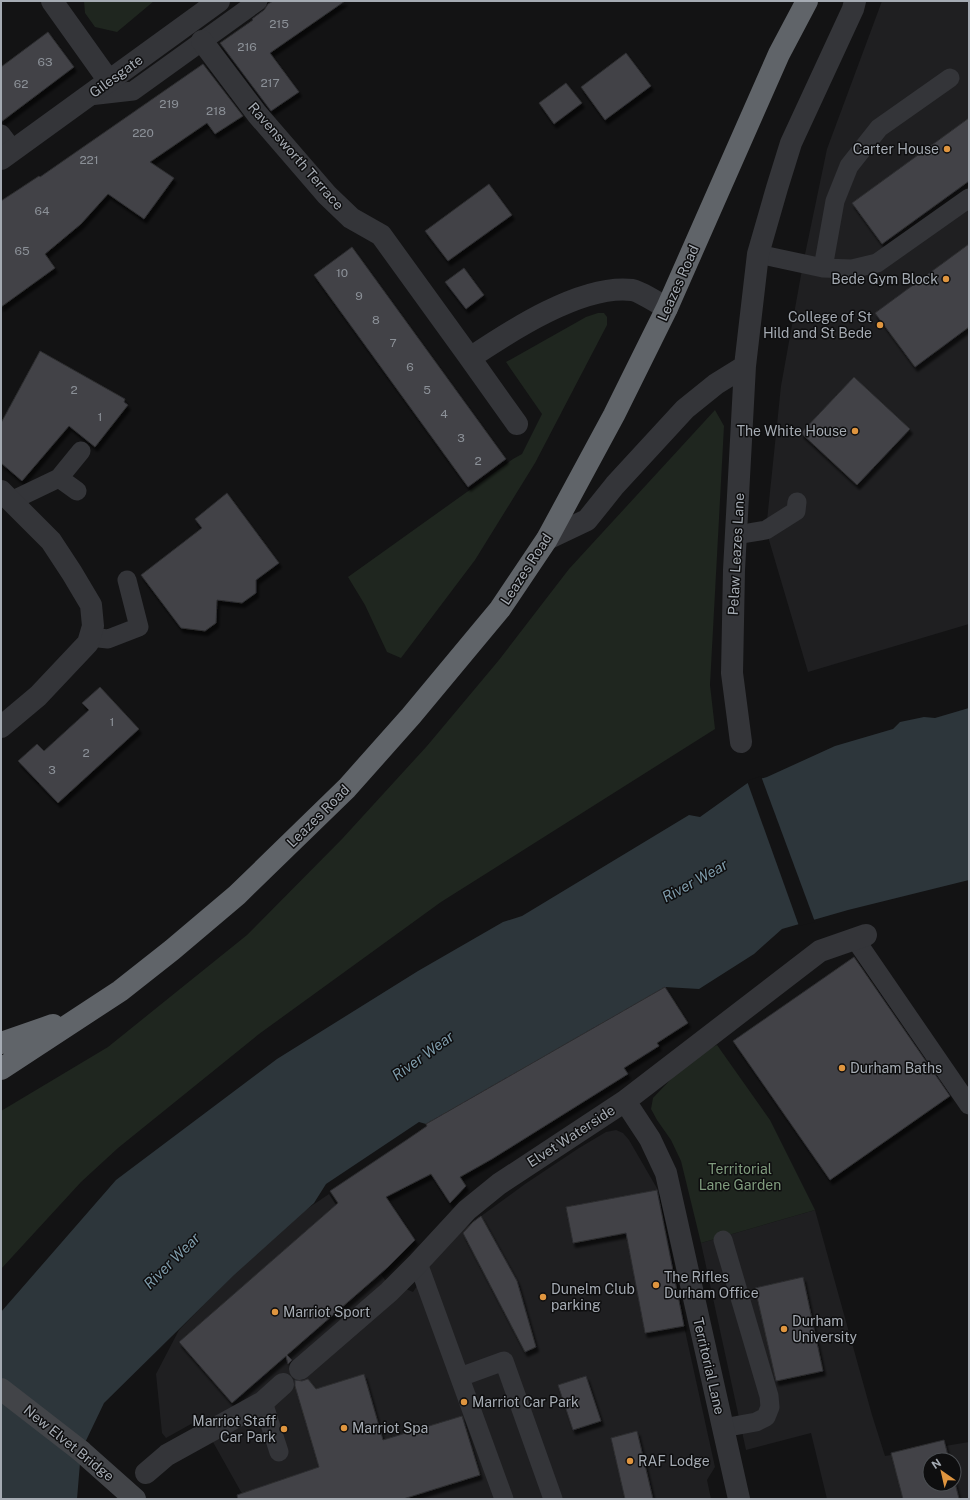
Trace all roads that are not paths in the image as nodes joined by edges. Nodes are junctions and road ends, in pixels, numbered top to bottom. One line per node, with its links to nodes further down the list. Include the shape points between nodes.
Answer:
1 (52, 1): 8 (street)
2 (218, 1): 8 (street, Gilesgate)
3 (258, 1): 6 (lane)
4 (807, 1): 14 (highway, Leazes Road, via 779,54)
5 (855, 1): 12 (street, Pelaw Leazes Lane, via 792,143)
6 (202, 41): 9 (lane, via 133,91); 15 (street, Ravensworth Terrace, via 257,114 327,195 351,218 381,235)
7 (950, 78): 13 (lane, via 879,128 849,166 835,202)
8 (109, 81): 9 (street, Gilesgate)
9 (89, 96): 10 (street, Gilesgate)
10 (5, 148)
11 (969, 198): 13 (lane, via 877,263 852,269)
12 (758, 254): 13 (lane); 16 (street, Pelaw Leazes Lane)
13 (823, 268)
14 (667, 308): 15 (street, via 633,290 602,291 566,303 499,338); 24 (highway, Leazes Road, via 614,415)
15 (470, 358): 17 (street, Ravensworth Terrace)
16 (745, 366): 23 (street, Pelaw Leazes Lane); 24 (street, via 716,384 685,409 615,485 587,520)
17 (517, 424)
18 (81, 451): 19 (lane)
19 (59, 478): 20 (lane); 21 (lane)
20 (77, 491)
21 (6, 496): 26 (street, via 51,541 91,605 93,626)
22 (797, 502): 23 (lane, via 796,511 766,530)
23 (736, 535): 28 (street, Pelaw Leazes Lane, via 732,673)
24 (547, 539): 30 (highway, Leazes Road, via 500,609 347,788 237,895 120,991)
25 (127, 580): 26 (lane, via 139,627 108,639)
26 (89, 640): 27 (street, via 38,696)
27 (1, 727)
28 (741, 742)
29 (861, 937): 33 (street, Elvet Waterside, via 820,951); 34 (lane)
30 (81, 1016): 31 (highway, Leazes Road); 32 (highway, Leazes Road)
31 (1, 1043)
32 (2, 1069)
33 (625, 1101): 36 (street, Elvet Waterside, via 499,1184 467,1210); 42 (street, Territorial Lane, via 650,1139 666,1173)
34 (969, 1105)
35 (723, 1240): 42 (lane, via 770,1406 766,1417 756,1422)
36 (418, 1263): 37 (street, Elvet Waterside, via 389,1292); 38 (lane)
37 (300, 1369)
38 (460, 1377): 46 (lane); 47 (lane, via 504,1361)
39 (283, 1384): 41 (street)
40 (1, 1389): 45 (street, New Elvet Bridge, bridge, via 81,1451)
41 (263, 1402): 43 (lane); 44 (street, via 167,1455)
42 (723, 1428): 48 (street, Territorial Lane)
43 (279, 1452)
44 (146, 1473)
45 (135, 1499)
46 (504, 1499)
47 (553, 1499)
48 (739, 1499)

